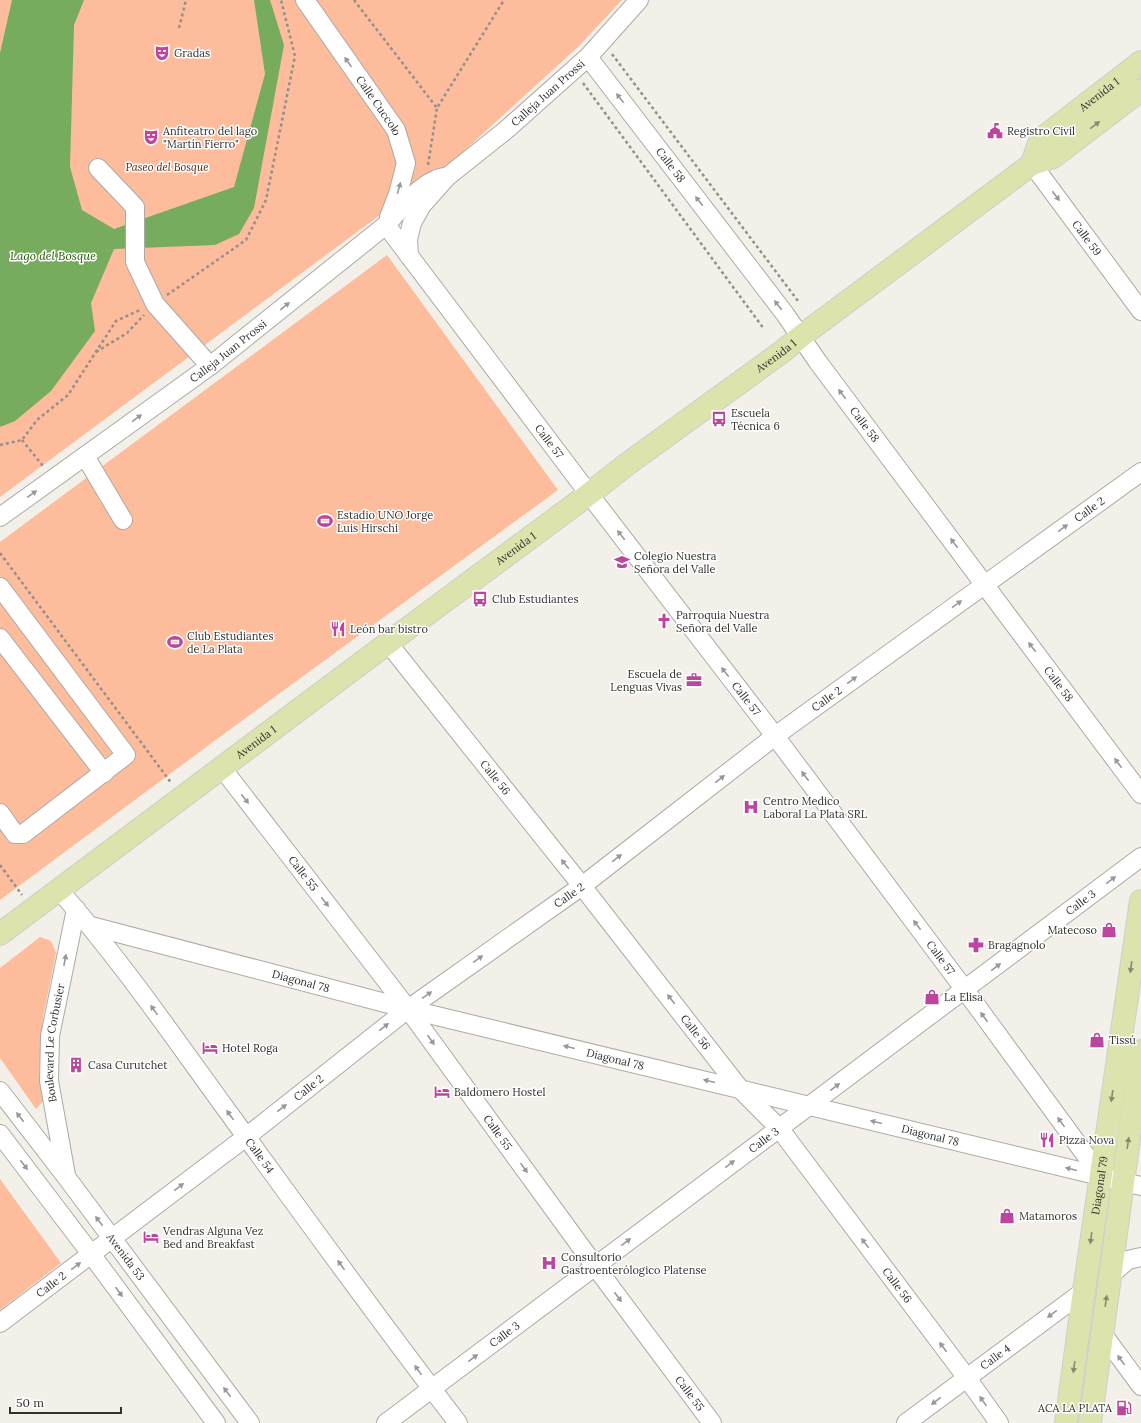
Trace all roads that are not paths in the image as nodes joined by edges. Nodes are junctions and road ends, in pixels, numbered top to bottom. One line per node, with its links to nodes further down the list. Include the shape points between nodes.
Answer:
1 (304, 0): 9 (street, Calle Cuccolo, one-way to 1, via 406,163 396,130)
2 (639, 0): 3 (street, Calleja Juan Prossi)
3 (588, 57): 8 (street, Calleja Juan Prossi, via 506,130); 12 (street, Calle 58, one-way to 3)
4 (1141, 62): 6 (main road, Avenida 1, via 1040,140)
5 (1141, 90): 6 (main road, Avenida 1, one-way to 5, via 1053,157)
6 (1032, 164): 11 (street, Calle 59, one-way to 11); 12 (main road, Avenida 1)
7 (98, 168): 13 (street, via 135,207 135,262 155,304)
8 (447, 177): 9 (street, Calleja Juan Prossi, via 436,179 425,186 408,200); 10 (street, Calleja Juan Prossi, via 422,205 412,223 408,239)
9 (386, 225): 10 (street, Calle 57); 13 (street, Calleja Juan Prossi, one-way to 9)
10 (409, 256): 16 (street, Calle 57)
11 (1141, 311)
12 (800, 337): 16 (main road, Avenida 1); 19 (street, Calle 58, one-way to 12)
13 (210, 366): 14 (street, Calleja Juan Prossi, one-way to 13)
14 (85, 456): 17 (street, Calleja Juan Prossi, one-way to 14); 18 (street)
15 (1141, 472): 19 (street, Calle 2, one-way to 15)
16 (589, 494): 22 (main road, Avenida 1); 23 (street, Calle 57, one-way to 16)
17 (0, 517)
18 (123, 520)
19 (985, 584): 23 (street, Calle 2, one-way to 19); 26 (street, Calle 58, one-way to 19)
20 (0, 587): 25 (street, via 126,755)
21 (0, 638): 25 (street)
22 (388, 643): 24 (main road, Avenida 1); 29 (street, Calle 56, one-way to 22)
23 (775, 736): 29 (street, Calle 2, one-way to 23); 35 (street, Calle 57, one-way to 23)
24 (222, 768): 30 (main road, Avenida 1); 36 (street, Calle 55, one-way to 36)
25 (104, 773): 27 (street, via 23,834 15,834)
26 (1141, 794)
27 (0, 813)
28 (1141, 857): 35 (street, Calle 3, one-way to 28)
29 (582, 886): 36 (street, Calle 2, one-way to 29); 38 (street, Calle 56, one-way to 29)
30 (59, 890): 32 (street, Calle 54); 34 (main road, Avenida 1)
31 (1141, 901): 44 (main road, Diagonal 79, one-way to 44)
32 (76, 909): 33 (street, Calle 54); 45 (street, Boulevard Le Corbusier, one-way to 32, via 49,1081 50,1036)
33 (91, 926): 36 (street, Diagonal 78); 43 (street, Calle 54, one-way to 33)
34 (0, 934)
35 (965, 990): 40 (street, Calle 3, one-way to 35); 44 (street, Calle 57, one-way to 35)
36 (408, 1009): 38 (street, Diagonal 78, one-way to 36); 43 (street, Calle 2, one-way to 36); 50 (street, Calle 55, one-way to 50)
37 (1141, 1051): 46 (main road, Diagonal 79, one-way to 37)
38 (740, 1089): 40 (street, Diagonal 78); 41 (street, Calle 56)
39 (0, 1091): 45 (street, Avenida 53, one-way to 39)
40 (810, 1106): 41 (street, Calle 3); 44 (street, Diagonal 78, one-way to 40)
41 (779, 1128): 50 (street, Calle 3, one-way to 41); 55 (street, Calle 56, one-way to 41)
42 (0, 1134): 48 (street, one-way to 48)
43 (246, 1137): 47 (street, Calle 2, one-way to 43); 57 (street, Calle 54, one-way to 43)
44 (1101, 1176): 46 (street, Diagonal 78); 52 (main road, Diagonal 79, one-way to 52)
45 (67, 1178): 47 (street, Avenida 53, one-way to 45)
46 (1132, 1184): 51 (main road, Diagonal 79)
47 (112, 1238): 48 (street, Calle 2); 59 (street, Avenida 53, one-way to 47)
48 (91, 1254): 53 (street, Calle 2, one-way to 48); 58 (street, one-way to 58)
49 (1141, 1257): 51 (street, via 1128,1260)
50 (595, 1266): 57 (street, Calle 3, one-way to 50); 62 (street, Calle 55, one-way to 62)
51 (1110, 1275): 54 (main road, Diagonal 79, one-way to 51)
52 (1084, 1291): 55 (street, Calle 4, one-way to 55); 65 (main road, Diagonal 79, one-way to 65)
53 (0, 1323)
54 (1102, 1333): 56 (street, one-way to 54); 66 (main road, Diagonal 79)
55 (967, 1378): 63 (street, Calle 4, one-way to 63); 64 (street, Calle 56, one-way to 55)
56 (1141, 1386)
57 (432, 1389): 60 (street, Calle 3); 61 (street, Calle 54)
58 (216, 1423)
59 (250, 1423)
60 (386, 1423)
61 (458, 1423)
62 (712, 1423)
63 (906, 1423)
64 (999, 1423)
65 (1066, 1423)
66 (1090, 1423)

